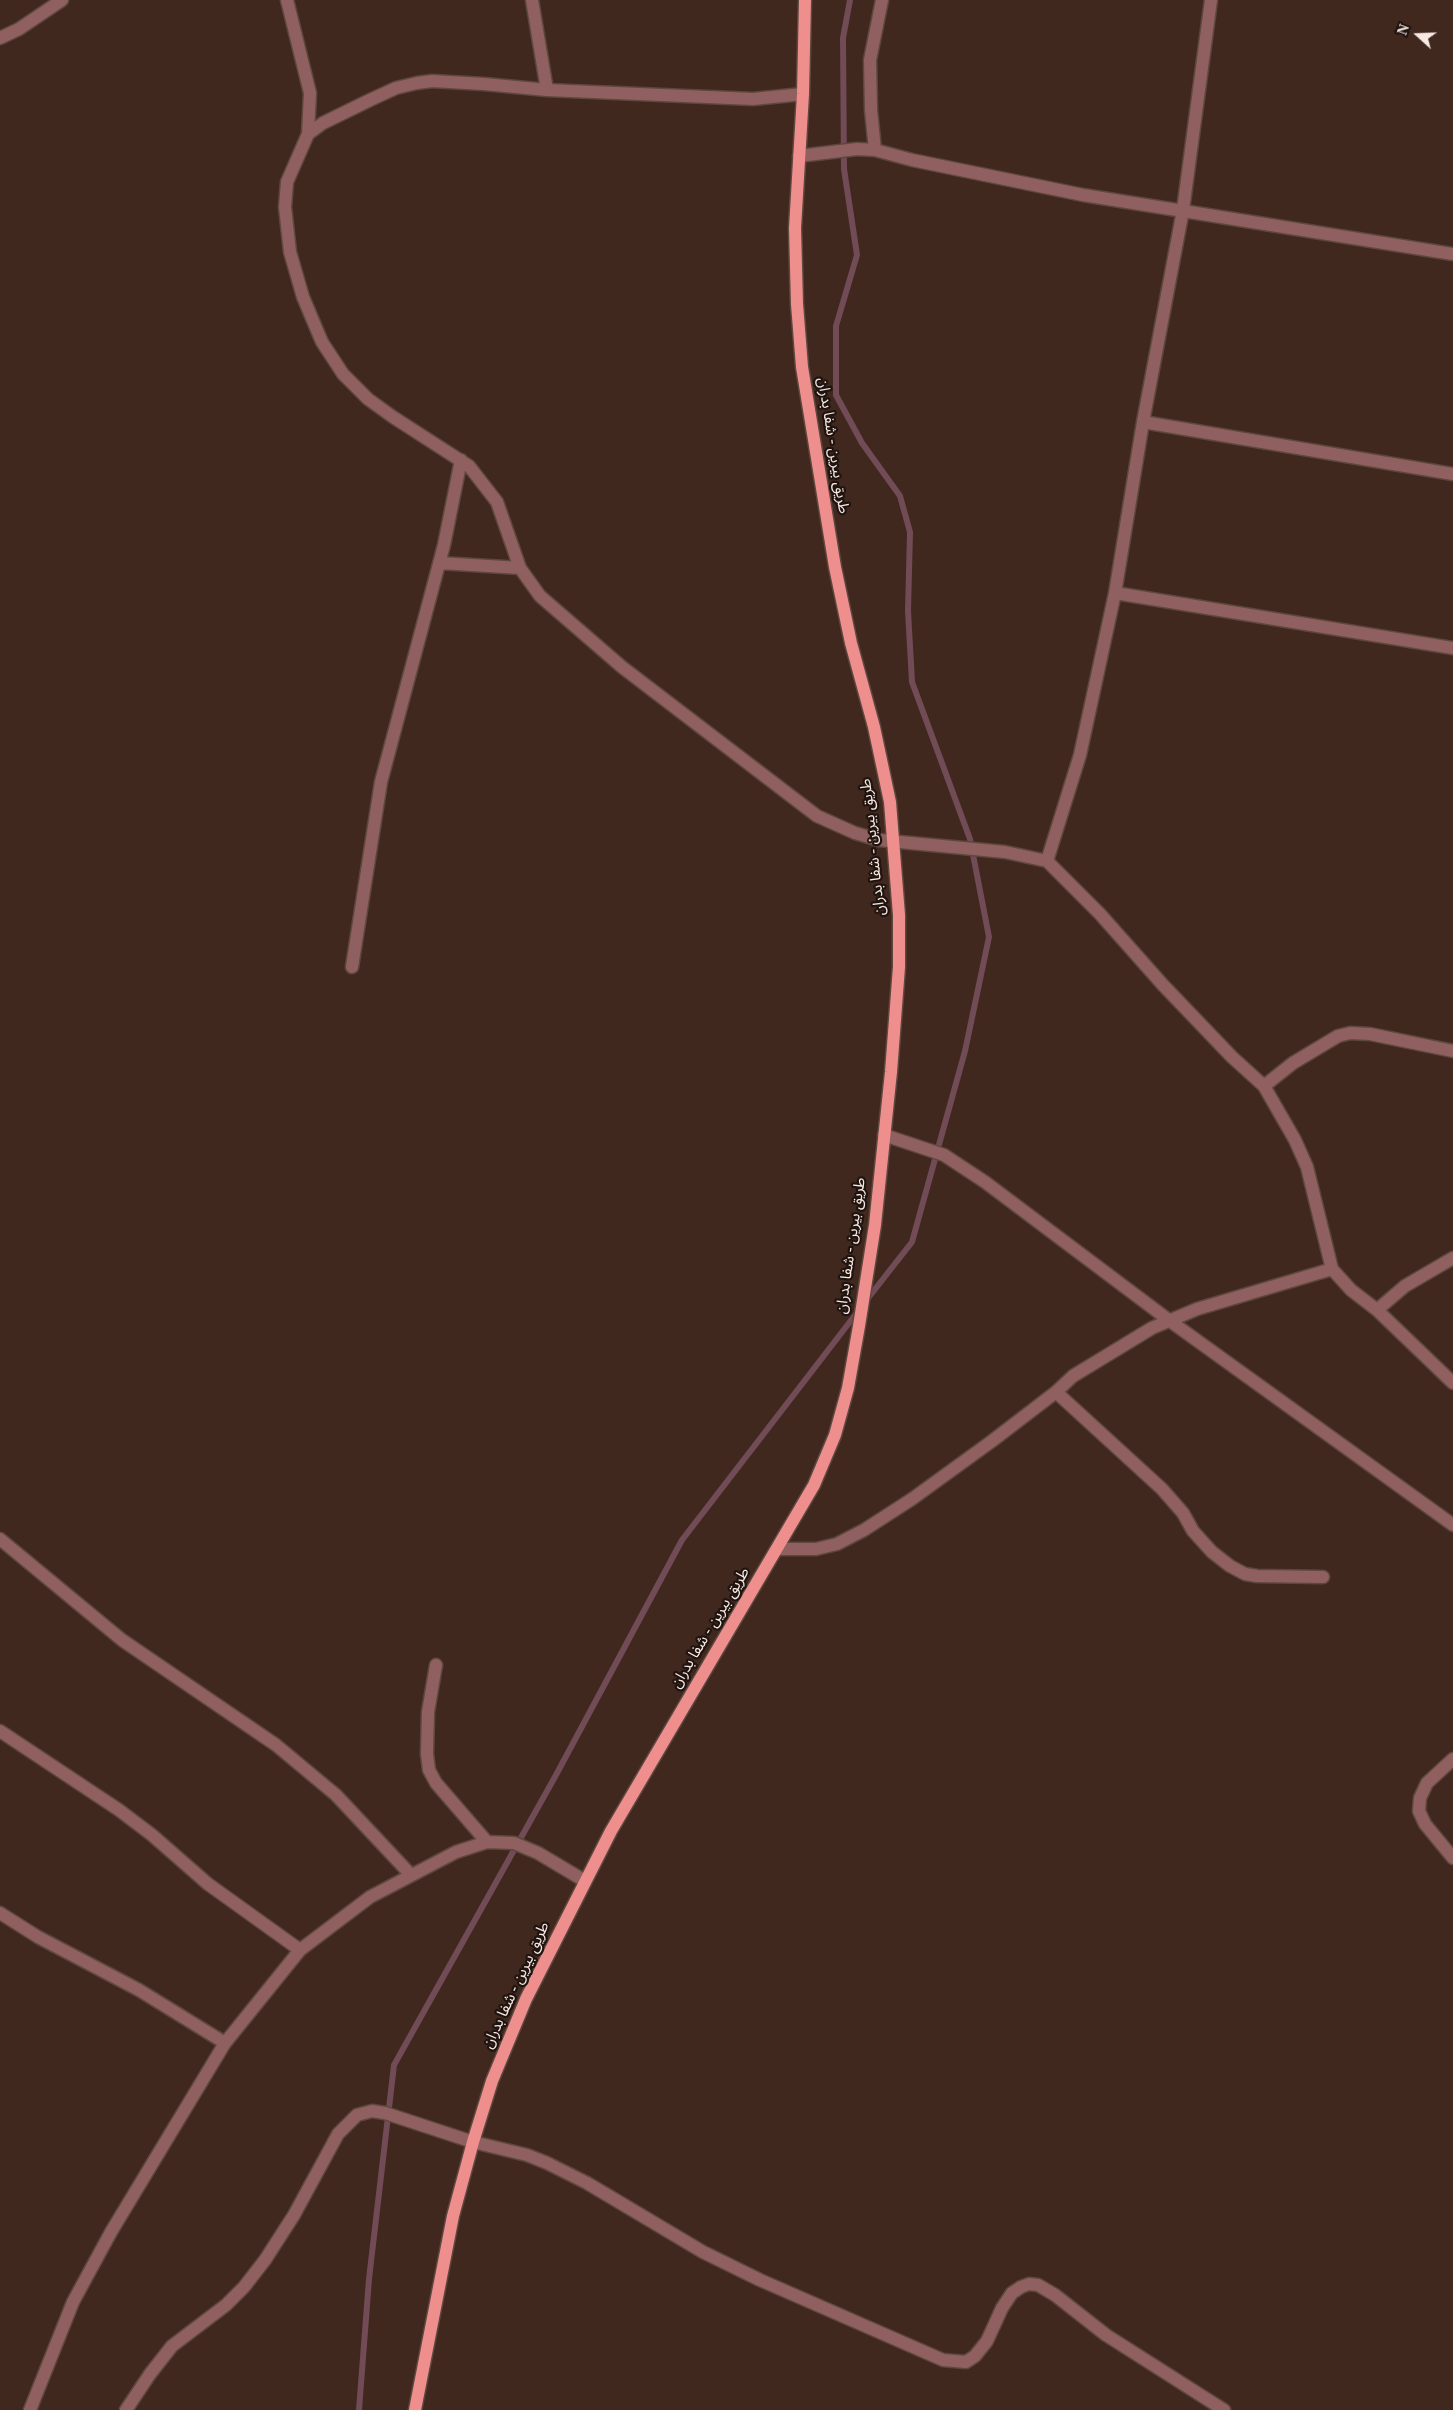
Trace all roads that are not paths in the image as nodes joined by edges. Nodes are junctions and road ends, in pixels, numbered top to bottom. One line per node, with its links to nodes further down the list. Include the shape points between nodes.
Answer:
1 (62, 0): 7 (street)
2 (287, 0): 10 (street, via 310,93)
3 (532, 0): 8 (street)
4 (805, 0): 9 (main road, طريق بيرين - شفا بدران)
5 (882, 0): 11 (street, via 870,60)
6 (1210, 0): 13 (street)
7 (0, 38)
8 (547, 90): 9 (street, via 753,99); 10 (street, via 417,83 396,88 323,123)
9 (803, 94): 12 (main road, طريق بيرين - شفا بدران)
10 (308, 134): 16 (street, via 292,166 285,207 290,252 303,297 322,342 343,374 368,399)
11 (875, 150): 12 (street); 13 (street, via 1083,195)
12 (799, 156): 22 (main road, طريق بيرين - شفا بدران, via 795,228 797,304 809,417 837,577 884,770)
13 (1184, 210): 14 (street); 15 (street)
14 (1453, 254)
15 (1144, 422): 17 (street); 20 (street)
16 (461, 460): 18 (street); 19 (street, via 480,478 497,502)
17 (1453, 474)
18 (440, 563): 19 (street); 24 (street, via 381,782)
19 (520, 568): 22 (street, via 540,596 576,629 817,816 855,834)
20 (1115, 593): 21 (street); 23 (street, via 1080,755)
21 (1453, 648)
22 (894, 840): 23 (street, via 1005,852); 27 (main road, طريق بيرين - شفا بدران, via 899,967)
23 (1048, 861): 26 (street, via 1232,1057)
24 (352, 968)
25 (1453, 1051): 26 (street, via 1350,1033 1338,1036 1293,1063)
26 (1264, 1086): 29 (street, via 1307,1167)
27 (884, 1135): 31 (street, via 944,1155 985,1182); 36 (main road, طريق بيرين - شفا بدران, via 875,1225 848,1388 835,1435 814,1485)
28 (1453, 1258): 30 (street, via 1405,1286)
29 (1332, 1269): 30 (street, via 1351,1290); 31 (street, via 1197,1309)
30 (1377, 1310): 32 (street)
31 (1170, 1321): 33 (street, via 1092,1362); 34 (street)
32 (1453, 1383)
33 (1056, 1392): 36 (street, via 984,1447 864,1530 837,1544 816,1549); 37 (street, via 1162,1489 1183,1513 1193,1531 1230,1566 1257,1576)
34 (1453, 1525)
35 (0, 1539): 43 (street, via 122,1640 276,1745 336,1795)
36 (779, 1549): 44 (main road, طريق بيرين - شفا بدران, via 611,1831)
37 (1323, 1577)
38 (436, 1665): 41 (street, via 428,1712 426,1754 429,1770 436,1783)
39 (0, 1731): 46 (street, via 119,1810 208,1884)
40 (1453, 1759): 42 (street, via 1427,1783 1420,1798 1419,1811 1425,1824)
41 (487, 1842): 43 (street, via 456,1852); 44 (street, via 514,1843 538,1853)
42 (1453, 1858)
43 (411, 1875): 46 (street, via 370,1897)
44 (585, 1881): 48 (main road, طريق بيرين - شفا بدران, via 526,1999 492,2081)
45 (0, 1913): 47 (street, via 38,1937 140,1990)
46 (300, 1950): 47 (street)
47 (225, 2043): 49 (street, via 111,2232 73,2302)
48 (473, 2142): 50 (street, via 385,2113 372,2111 357,2115 338,2134 294,2215 260,2267 226,2305 172,2346); 51 (main road, طريق بيرين - شفا بدران, via 452,2224); 52 (street, via 547,2163 587,2183 702,2252 943,2360 966,2362 976,2356 1012,2293 1029,2284 1038,2285 1106,2335)
49 (30, 2410)
50 (126, 2410)
51 (415, 2410)
52 (1224, 2410)

